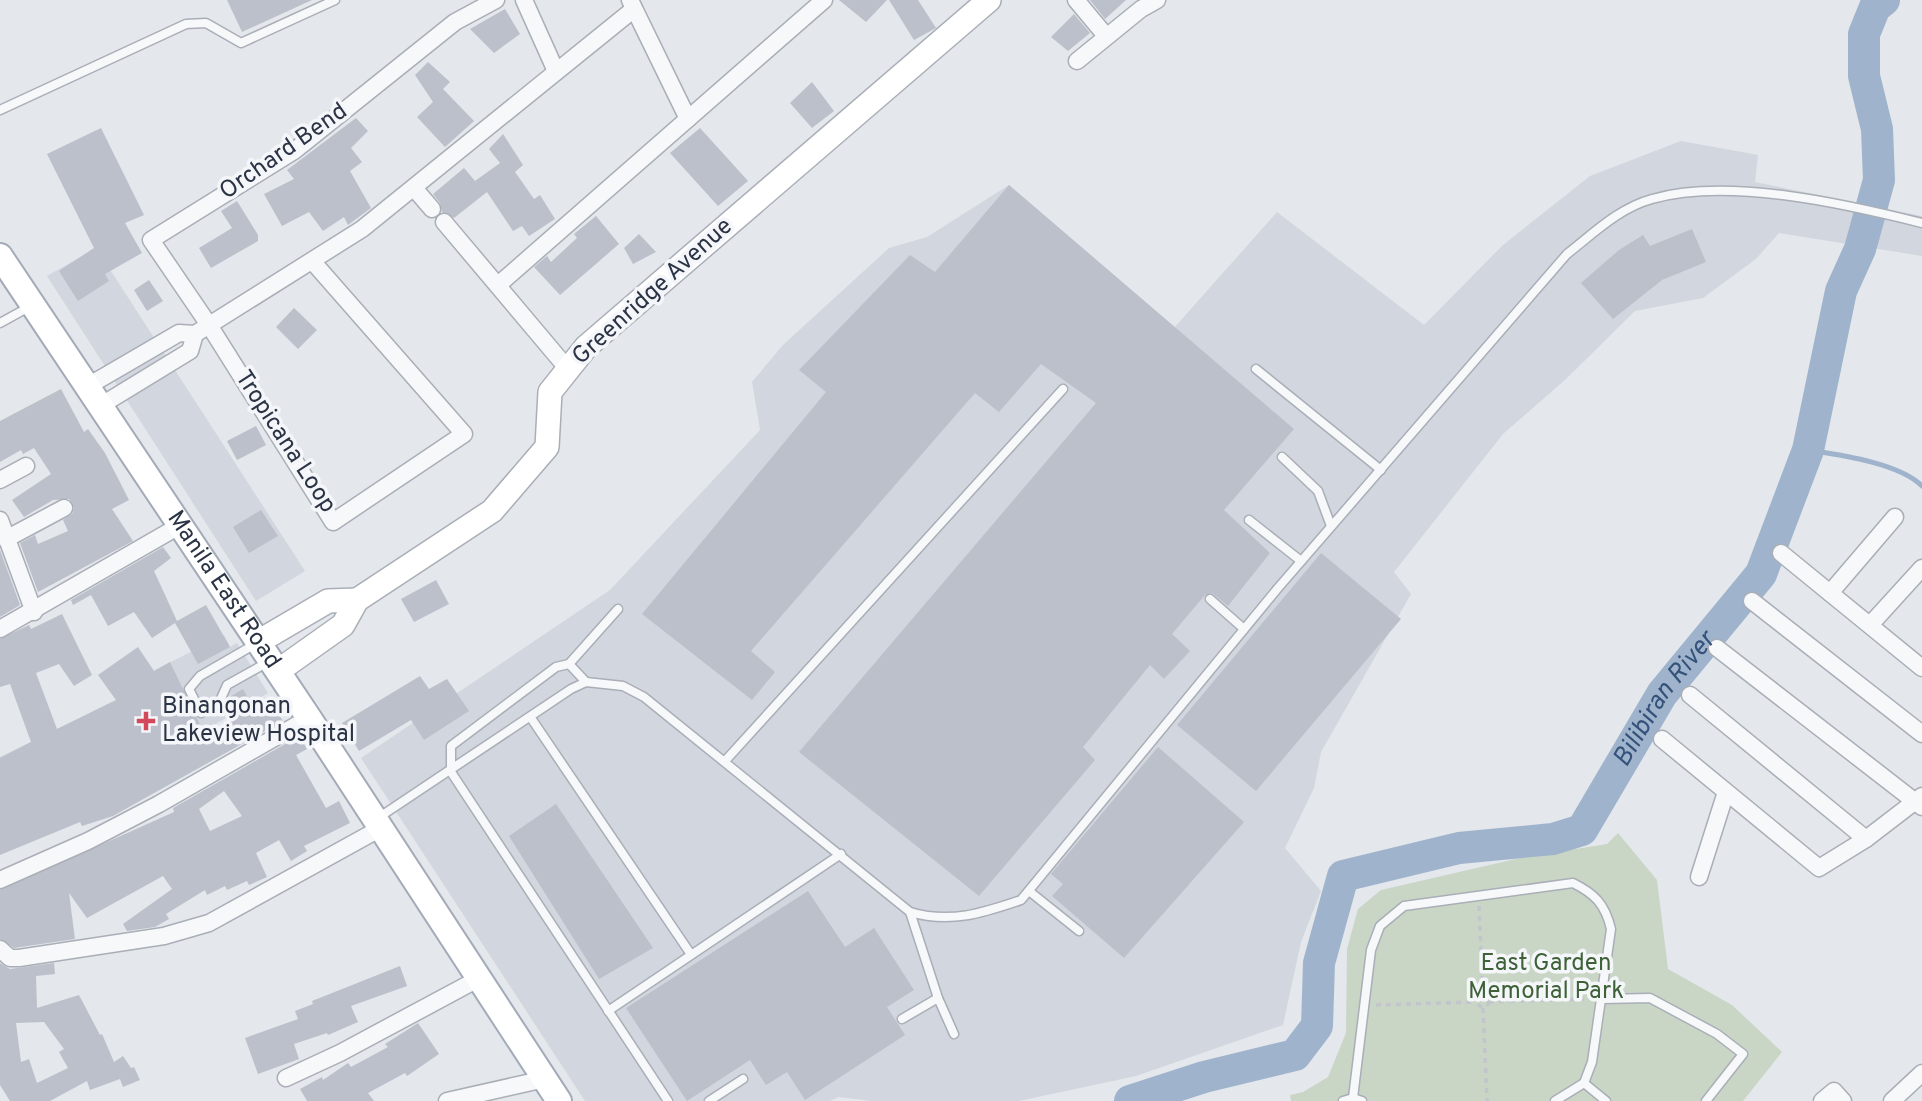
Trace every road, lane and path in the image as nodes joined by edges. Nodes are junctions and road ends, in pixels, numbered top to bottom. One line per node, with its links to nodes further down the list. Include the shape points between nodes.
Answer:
1 (334, 0): 12 (lane, via 241,43 206,23 186,23)
2 (496, 0): 23 (street, Orchard Bend, via 455,22 294,151 151,240)
3 (524, 0): 11 (street)
4 (824, 0): 13 (street)
5 (989, 0): 25 (street, Greenridge Avenue)
6 (1076, 0): 9 (street)
7 (1157, 0): 9 (street)
8 (632, 4): 11 (street); 13 (street)
9 (1106, 36): 10 (street)
10 (1077, 61)
11 (555, 69): 14 (street)
12 (0, 110)
13 (688, 119): 20 (street)
14 (414, 188): 15 (street); 19 (street)
15 (432, 209)
16 (444, 222): 20 (street)
17 (1922, 223): 31 (lane, via 1850,206 1754,193 1692,191 1650,199 1618,213 1567,254)
18 (0, 256): 21 (main road, Manila East Road)
19 (313, 262): 23 (street); 23 (street, Tropicana Loop, via 464,434 333,522)
20 (498, 285): 25 (street)
21 (32, 306): 22 (lane); 28 (main road, Manila East Road)
22 (0, 323)
23 (209, 325): 24 (street)
24 (195, 334): 28 (street, via 179,333); 28 (street, via 190,351)
25 (567, 368): 45 (street, Greenridge Avenue, via 550,393 547,447 524,477 492,512)
26 (1256, 369): 31 (lane)
27 (1063, 390): 62 (lane)
28 (94, 396): 37 (main road, Manila East Road)
29 (1282, 457): 38 (lane, via 1318,491)
30 (26, 466): 32 (street)
31 (1381, 470): 38 (lane)
32 (0, 480)
33 (64, 508): 39 (street)
34 (1895, 517): 43 (street)
35 (0, 520): 39 (street)
36 (1249, 520): 41 (lane)
37 (179, 526): 48 (street); 53 (main road, Manila East Road)
38 (1331, 526): 41 (lane)
39 (6, 540): 48 (street)
40 (1781, 553): 43 (street)
41 (1301, 561): 51 (lane)
42 (1922, 568): 49 (street)
43 (1830, 593): 49 (street)
44 (1210, 599): 51 (lane)
45 (357, 600): 53 (street, Greenridge Avenue, via 343,625); 53 (street, Greenridge Avenue, via 328,601)
46 (1752, 601): 60 (street)
47 (618, 609): 55 (lane)
48 (34, 612): 50 (street)
49 (1870, 625): 54 (street)
50 (0, 629)
51 (1244, 629): 71 (lane)
52 (1717, 648): 65 (street)
53 (269, 658): 53 (lane, via 200,676 189,689 201,713 219,703 227,685); 58 (main road, Manila East Road)
54 (1919, 659)
55 (569, 664): 56 (lane); 63 (lane, via 533,682 451,746)
56 (586, 682): 59 (lane); 62 (lane, via 622,686 644,697)
57 (1690, 695): 67 (street)
58 (309, 718): 66 (main road, Manila East Road); 70 (street, via 159,804)
59 (531, 718): 63 (lane); 76 (lane)
60 (1922, 734)
61 (1662, 739): 64 (street)
62 (725, 761): 68 (lane)
63 (451, 772): 66 (lane); 85 (lane)
64 (1726, 792): 67 (street, via 1819,868); 69 (street)
65 (1919, 801): 67 (street)
66 (378, 824): 75 (street, via 209,923 164,936 19,958 10,958); 77 (main road, Manila East Road)
67 (1866, 838)
68 (841, 854): 73 (lane); 76 (lane)
69 (1699, 877)
70 (0, 880)
71 (1029, 891): 73 (lane, via 1021,900 975,916 932,919); 74 (lane)
72 (1478, 895): 78 (path); 80 (lane, via 1559,882 1590,891 1606,908 1611,929); 83 (lane, via 1404,906 1380,926 1371,950)
73 (910, 912): 79 (lane)
74 (1079, 931)
75 (0, 948)
76 (690, 953): 85 (lane)
77 (478, 979): 89 (street); 90 (main road, Manila East Road)
78 (1483, 995): 81 (path); 82 (path)
79 (938, 998): 86 (lane); 87 (lane)
80 (1602, 999): 82 (path); 92 (lane, via 1597,1043); 102 (lane, via 1650,998 1717,1034 1743,1054)
81 (1476, 1002): 83 (path); 84 (path)
82 (1489, 1002): 84 (path)
83 (1364, 1005): 93 (lane)
84 (1483, 1008): 99 (path)
85 (608, 1011): 96 (lane)
86 (902, 1019)
87 (954, 1034)
88 (1922, 1073): 105 (street)
89 (286, 1078)
90 (545, 1079): 94 (street); 95 (main road, Manila East Road)
91 (743, 1079): 97 (lane)
92 (1584, 1083): 100 (lane); 101 (lane)
93 (1357, 1099): 98 (lane)
94 (447, 1101)
95 (559, 1101)
96 (668, 1101)
97 (709, 1101)
98 (1343, 1101)
99 (1487, 1101)
100 (1555, 1101)
101 (1606, 1101)
102 (1706, 1101)
103 (1822, 1101): 104 (street, via 1834,1091)
104 (1843, 1101)
105 (1892, 1101)

